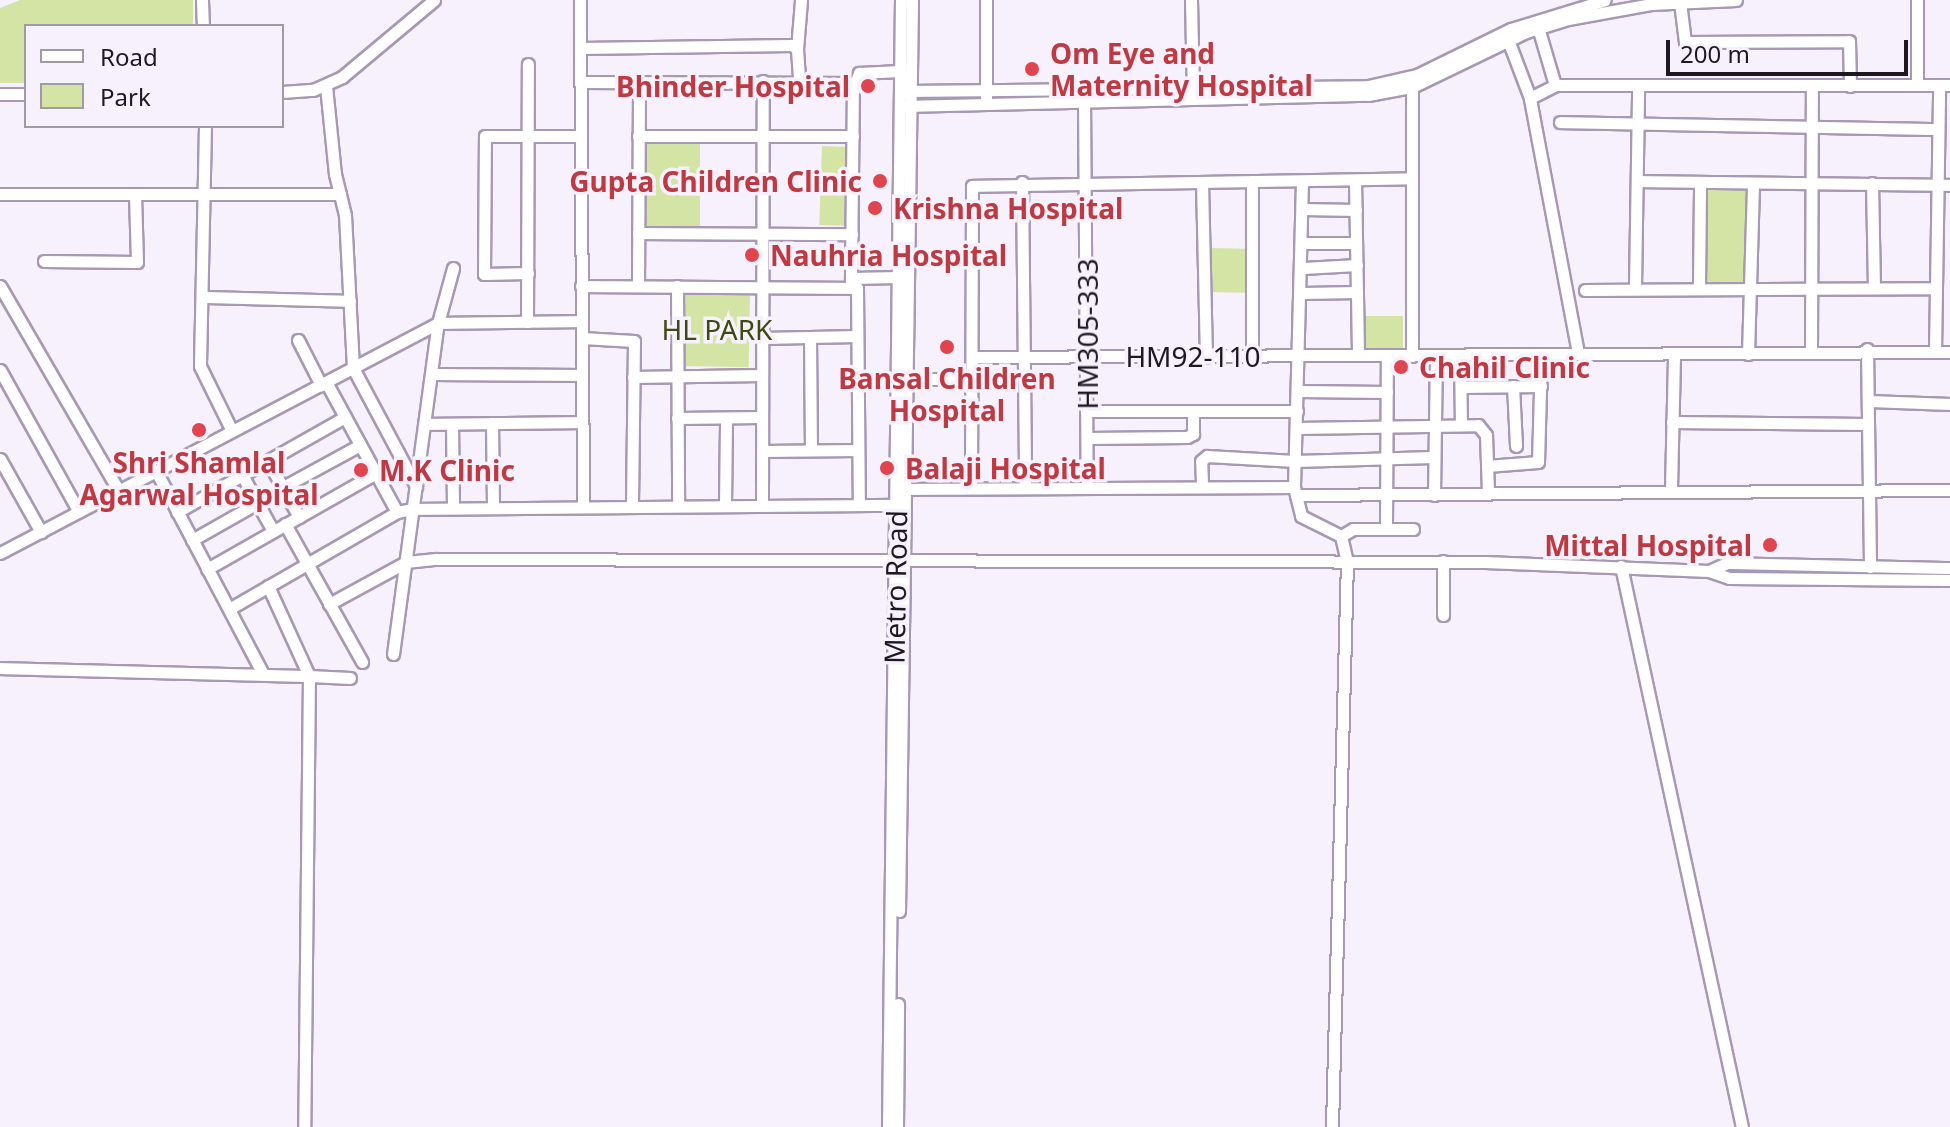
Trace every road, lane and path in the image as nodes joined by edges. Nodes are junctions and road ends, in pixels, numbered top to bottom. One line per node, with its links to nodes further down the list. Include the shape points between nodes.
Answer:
1 (202, 0): 13 (street)
2 (434, 0): 28 (street)
3 (580, 0): 16 (street)
4 (801, 0): 17 (street)
5 (901, 0): 19 (street, Metro Road)
6 (912, 0): 33 (street, Metro Road)
7 (986, 0): 40 (street)
8 (1191, 0): 37 (street)
9 (1605, 0): 14 (street)
10 (1736, 0): 12 (street)
11 (1917, 0): 26 (street)
12 (1680, 2): 14 (street); 31 (street, via 1685,42 1849,41)
13 (203, 24)
14 (1537, 24): 15 (street); 25 (street); 37 (street, via 1397,81)
15 (1508, 40): 32 (street); 39 (street)
16 (580, 48): 17 (street); 22 (street)
17 (797, 49): 21 (street)
18 (528, 64): 47 (street)
19 (900, 71): 24 (street, via 859,73); 33 (street, Metro Road)
20 (763, 81): 21 (street); 23 (street); 50 (street)
21 (799, 81): 24 (street)
22 (580, 82): 23 (street); 48 (street)
23 (639, 82): 49 (street)
24 (855, 84): 51 (street)
25 (1555, 85): 29 (street); 39 (street)
26 (1917, 85): 27 (street); 31 (street)
27 (1944, 85): 46 (street)
28 (326, 86): 34 (street); 66 (street)
29 (1638, 86): 30 (street); 43 (street)
30 (1812, 86): 31 (street); 44 (street)
31 (1850, 86)
32 (1412, 87): 37 (street, via 1346,98); 52 (street)
33 (905, 91): 40 (street); 41 (street, Metro Road)
34 (284, 92)
35 (0, 94): 36 (street)
36 (24, 94)
37 (1193, 96): 38 (street)
38 (1084, 98): 40 (street); 59 (street, HM305-333)
39 (1530, 98): 111 (street)
40 (986, 99): 41 (street)
41 (904, 106): 81 (street, Metro Road); 133 (street, Metro Road)
42 (1560, 122): 43 (street)
43 (1638, 122): 44 (street); 56 (street)
44 (1814, 123): 46 (street); 61 (street)
45 (205, 128): 68 (street)
46 (1938, 129): 64 (street)
47 (528, 136): 48 (street); 80 (street); 80 (street, via 489,135 483,140 482,254 484,274)
48 (580, 136): 85 (street)
49 (638, 136): 50 (street); 71 (street)
50 (763, 136): 51 (street); 72 (street)
51 (853, 136): 73 (street)
52 (1410, 178): 53 (street); 121 (street)
53 (1355, 180): 55 (street); 70 (street)
54 (1252, 181): 55 (street); 58 (street); 118 (street)
55 (1302, 181): 69 (street)
56 (1637, 181): 60 (street); 91 (street)
57 (1022, 182): 59 (street); 122 (street, via 971,188); 123 (street)
58 (1202, 182): 59 (street); 125 (street)
59 (1087, 183): 124 (street, HM305-333)
60 (1700, 183): 63 (street); 88 (street)
61 (1813, 183): 62 (street); 63 (street); 83 (street)
62 (1872, 183): 64 (street); 89 (street)
63 (1753, 184): 92 (street)
64 (1944, 185): 93 (street)
65 (0, 194): 67 (street)
66 (340, 194): 68 (street); 98 (street)
67 (135, 195): 68 (street); 76 (street, via 137,262)
68 (204, 196): 97 (street)
69 (1303, 209): 70 (street); 74 (street)
70 (1356, 210): 75 (street)
71 (638, 233): 72 (street); 86 (street)
72 (762, 233): 73 (street); 90 (street)
73 (852, 234): 82 (street)
74 (1303, 243): 75 (street); 79 (street)
75 (1356, 243): 77 (street)
76 (44, 261)
77 (1357, 265): 79 (street); 95 (street)
78 (453, 268): 101 (street)
79 (1303, 268): 96 (street)
80 (528, 273): 100 (street)
81 (899, 277): 82 (street); 133 (street, Metro Road)
82 (851, 283): 90 (street); 102 (street, via 857,288)
83 (1813, 285): 89 (street); 92 (street); 108 (street)
84 (0, 286): 186 (street)
85 (581, 286): 86 (street); 99 (street)
86 (638, 286): 87 (street)
87 (677, 286): 90 (street); 131 (street)
88 (1699, 286): 91 (street); 92 (street)
89 (1874, 286): 93 (street)
90 (761, 287): 105 (street)
91 (1635, 287): 94 (street)
92 (1750, 287): 113 (street)
93 (1936, 288): 109 (street)
94 (1585, 290)
95 (1357, 292): 96 (street); 114 (street)
96 (1303, 293): 119 (street)
97 (202, 297): 98 (street); 160 (street, via 200,366)
98 (350, 301): 126 (street)
99 (582, 321): 100 (street); 104 (street)
100 (527, 322): 101 (street)
101 (438, 323): 126 (street); 128 (street)
102 (857, 336): 103 (street); 165 (street)
103 (810, 337): 105 (street); 164 (street)
104 (582, 338): 129 (street); 132 (street, via 632,338)
105 (762, 338): 130 (street)
106 (298, 340): 135 (street)
107 (1867, 349): 108 (street, HM92-110); 109 (street, HM92-110); 141 (street)
108 (1811, 350): 113 (street, HM92-110)
109 (1935, 352): 110 (street, HM92-110)
110 (1950, 352)
111 (1578, 353): 112 (street, HM92-110); 117 (street, HM92-110)
112 (1541, 354): 116 (street, HM92-110); 137 (street)
113 (1748, 354): 117 (street, HM92-110)
114 (1358, 355): 119 (street, HM92-110); 120 (street, HM92-110)
115 (1436, 355): 116 (street, HM92-110); 121 (street, HM92-110); 157 (street)
116 (1460, 355): 138 (street)
117 (1674, 355): 151 (street)
118 (1252, 356): 119 (street, HM92-110); 125 (street, HM92-110)
119 (1300, 356): 139 (street)
120 (1387, 356): 121 (street, HM92-110); 140 (street)
121 (1412, 356)
122 (972, 357): 123 (street, HM92-110); 134 (street)
123 (1024, 357): 124 (street, HM92-110); 179 (street)
124 (1087, 357): 125 (street, HM92-110); 143 (street, HM305-333)
125 (1206, 357)
126 (353, 368): 135 (street); 178 (street)
127 (0, 370): 202 (street)
128 (431, 374): 129 (street); 153 (street)
129 (582, 375): 150 (street)
130 (762, 375): 131 (street); 147 (street)
131 (677, 376): 132 (street); 148 (street)
132 (633, 377): 194 (street)
133 (901, 379): 134 (street); 182 (street, Metro Road)
134 (971, 379): 177 (street)
135 (324, 383): 146 (street); 160 (street)
136 (1513, 386): 137 (street); 138 (street); 163 (street)
137 (1541, 386): 172 (street, via 1538,462)
138 (1461, 387): 158 (street)
139 (1298, 391): 140 (street); 145 (street)
140 (1387, 392): 156 (street)
141 (1869, 401): 142 (street); 155 (street)
142 (1950, 404)
143 (1086, 411): 144 (street); 161 (street, HM305-333)
144 (1193, 411): 145 (street); 161 (street, via 1191,436)
145 (1297, 411): 159 (street)
146 (345, 417): 162 (street); 170 (street)
147 (762, 417): 149 (street); 166 (street)
148 (677, 418): 149 (street); 195 (street)
149 (726, 418): 196 (street)
150 (582, 422): 152 (street); 193 (street)
151 (1672, 422): 155 (street); 183 (street)
152 (492, 423): 154 (street); 192 (street)
153 (425, 424): 154 (street); 178 (street)
154 (452, 424): 200 (street)
155 (1868, 424): 184 (street)
156 (1388, 425): 157 (street); 159 (street); 169 (street)
157 (1435, 425): 158 (street); 167 (street)
158 (1461, 425): 172 (street, via 1485,430)
159 (1296, 428): 171 (street)
160 (232, 431): 173 (street)
161 (1087, 438): 180 (street, HM305-333)
162 (360, 445): 174 (street); 181 (street)
163 (1516, 446)
164 (811, 450): 165 (street); 166 (street)
165 (858, 450): 198 (street)
166 (762, 451): 197 (street)
167 (1433, 457): 169 (street); 190 (street)
168 (0, 459): 210 (street)
169 (1388, 460): 171 (street); 189 (street)
170 (268, 461): 175 (street); 181 (street)
171 (1295, 461): 176 (street, via 1204,457); 187 (street)
172 (1487, 466): 188 (street)
173 (156, 471): 186 (street); 203 (street)
174 (376, 473): 204 (street); 205 (street)
175 (242, 475): 191 (street); 203 (street)
176 (1202, 484): 180 (street); 187 (street)
177 (971, 485): 179 (street); 182 (street)
178 (416, 486): 201 (street)
179 (1025, 486): 180 (street)
180 (1087, 486)
181 (283, 487): 205 (street)
182 (902, 489): 199 (street, Metro Road); 214 (street, Metro Road)
183 (1671, 489): 184 (street); 188 (street)
184 (1869, 490): 185 (street); 220 (street)
185 (1950, 490)
186 (119, 491): 202 (street)
187 (1295, 491): 189 (street); 211 (street, via 1308,523)
188 (1488, 492): 190 (street)
189 (1385, 494): 190 (street); 207 (street)
190 (1434, 495)
191 (257, 503): 209 (street); 212 (street)
192 (493, 505): 193 (street); 200 (street)
193 (583, 505): 194 (street)
194 (632, 505): 195 (street)
195 (678, 505): 196 (street)
196 (725, 505): 197 (street)
197 (762, 505): 198 (street)
198 (859, 505): 199 (street)
199 (897, 505): 214 (street, Metro Road)
200 (453, 506): 201 (street)
201 (413, 509): 204 (street); 217 (street)
202 (79, 512): 210 (street)
203 (177, 512): 212 (street)
204 (397, 512): 218 (street)
205 (299, 517): 206 (street)
206 (285, 524): 209 (street); 218 (street)
207 (1386, 527): 208 (street); 211 (street, via 1353,529)
208 (1413, 529)
209 (273, 531): 222 (street)
210 (41, 532): 213 (street)
211 (1341, 536): 215 (street)
212 (192, 540): 222 (street)
213 (1, 550)
214 (900, 557): 215 (street); 217 (street); 236 (street, Metro Road); 237 (street, Metro Road)
215 (1347, 561): 216 (street); 238 (street)
216 (1443, 561): 219 (street); 228 (street)
217 (406, 562): 226 (street); 229 (street)
218 (307, 564): 225 (street); 226 (street)
219 (1621, 566): 223 (street); 239 (street)
220 (1870, 567): 221 (street); 223 (street, via 1727,563)
221 (1950, 568)
222 (207, 569): 227 (street)
223 (1709, 571): 224 (street, via 1729,578)
224 (1950, 580)
225 (268, 586): 227 (street); 233 (street)
226 (329, 604): 230 (street)
227 (229, 609): 232 (street)
228 (1443, 615)
229 (393, 654)
230 (362, 662)
231 (0, 668): 232 (street)
232 (263, 674): 233 (street)
233 (309, 676): 234 (street); 235 (street)
234 (350, 678)
235 (304, 1127)
236 (888, 1127)
237 (897, 1127)
238 (1332, 1127)
239 (1742, 1127)

